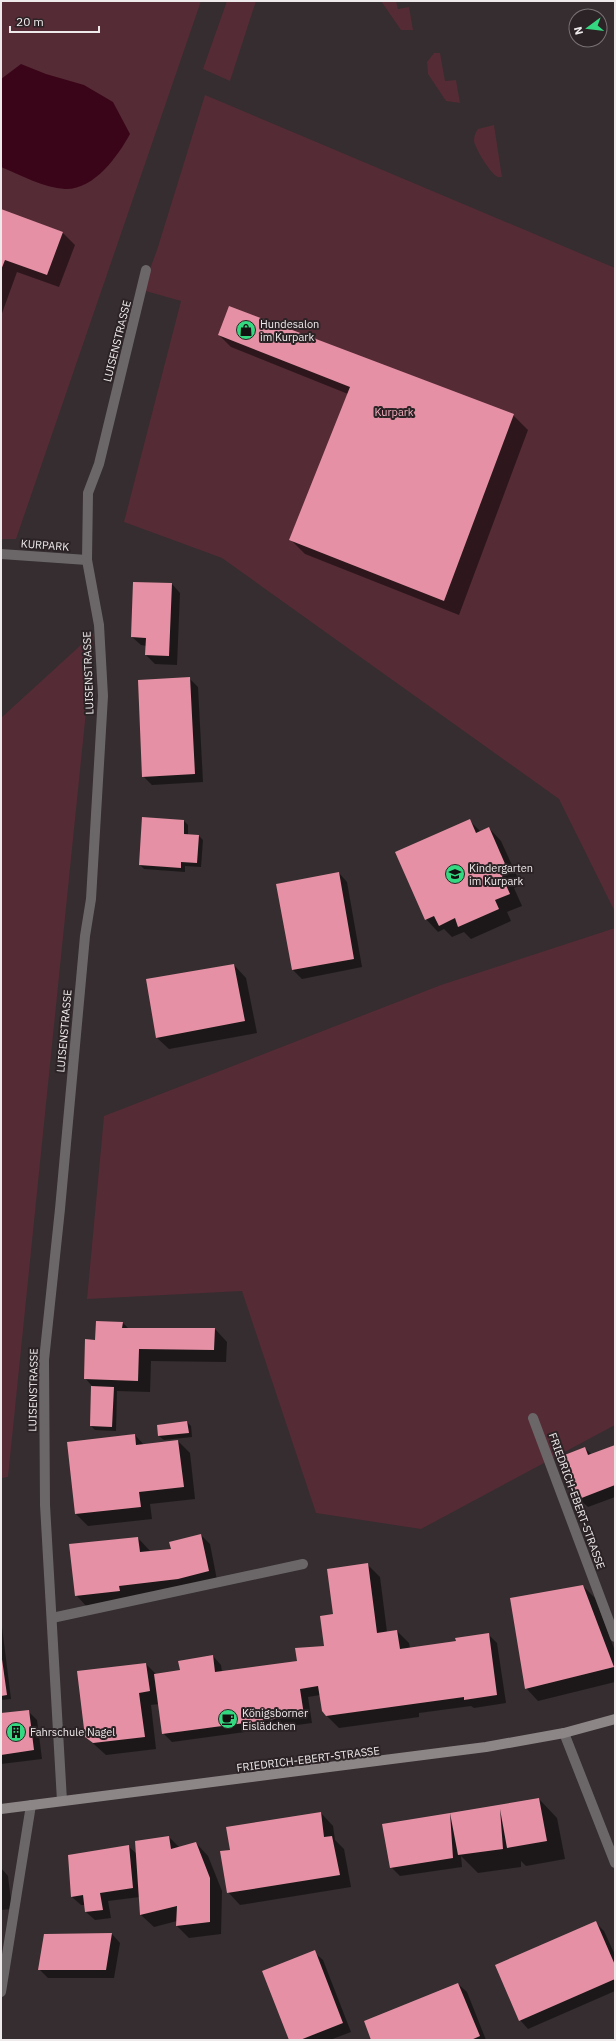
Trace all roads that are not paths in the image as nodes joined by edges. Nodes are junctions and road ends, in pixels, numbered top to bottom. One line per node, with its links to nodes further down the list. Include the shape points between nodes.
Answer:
1 (146, 270): 3 (street, LUISENSTRASSE, via 99,464 88,493)
2 (1, 554): 3 (street, KURPARK)
3 (87, 560): 6 (street, LUISENSTRASSE, via 99,625 103,696 91,899 85,936 44,1360 45,1505)
4 (533, 1418): 7 (street, FRIEDRICH-EBERT-STRASSE)
5 (303, 1564): 6 (street)
6 (52, 1618): 10 (street, LUISENSTRASSE)
7 (615, 1637)
8 (615, 1719): 9 (main road, FRIEDRICH-EBERT-STRASSE)
9 (564, 1733): 10 (main road, FRIEDRICH-EBERT-STRASSE, via 410,1758); 13 (street)
10 (62, 1801): 11 (main road, FRIEDRICH-EBERT-STRASSE)
11 (31, 1805): 12 (main road, FRIEDRICH-EBERT-STRASSE); 14 (street)
12 (1, 1809)
13 (615, 1863)
14 (1, 1992)

